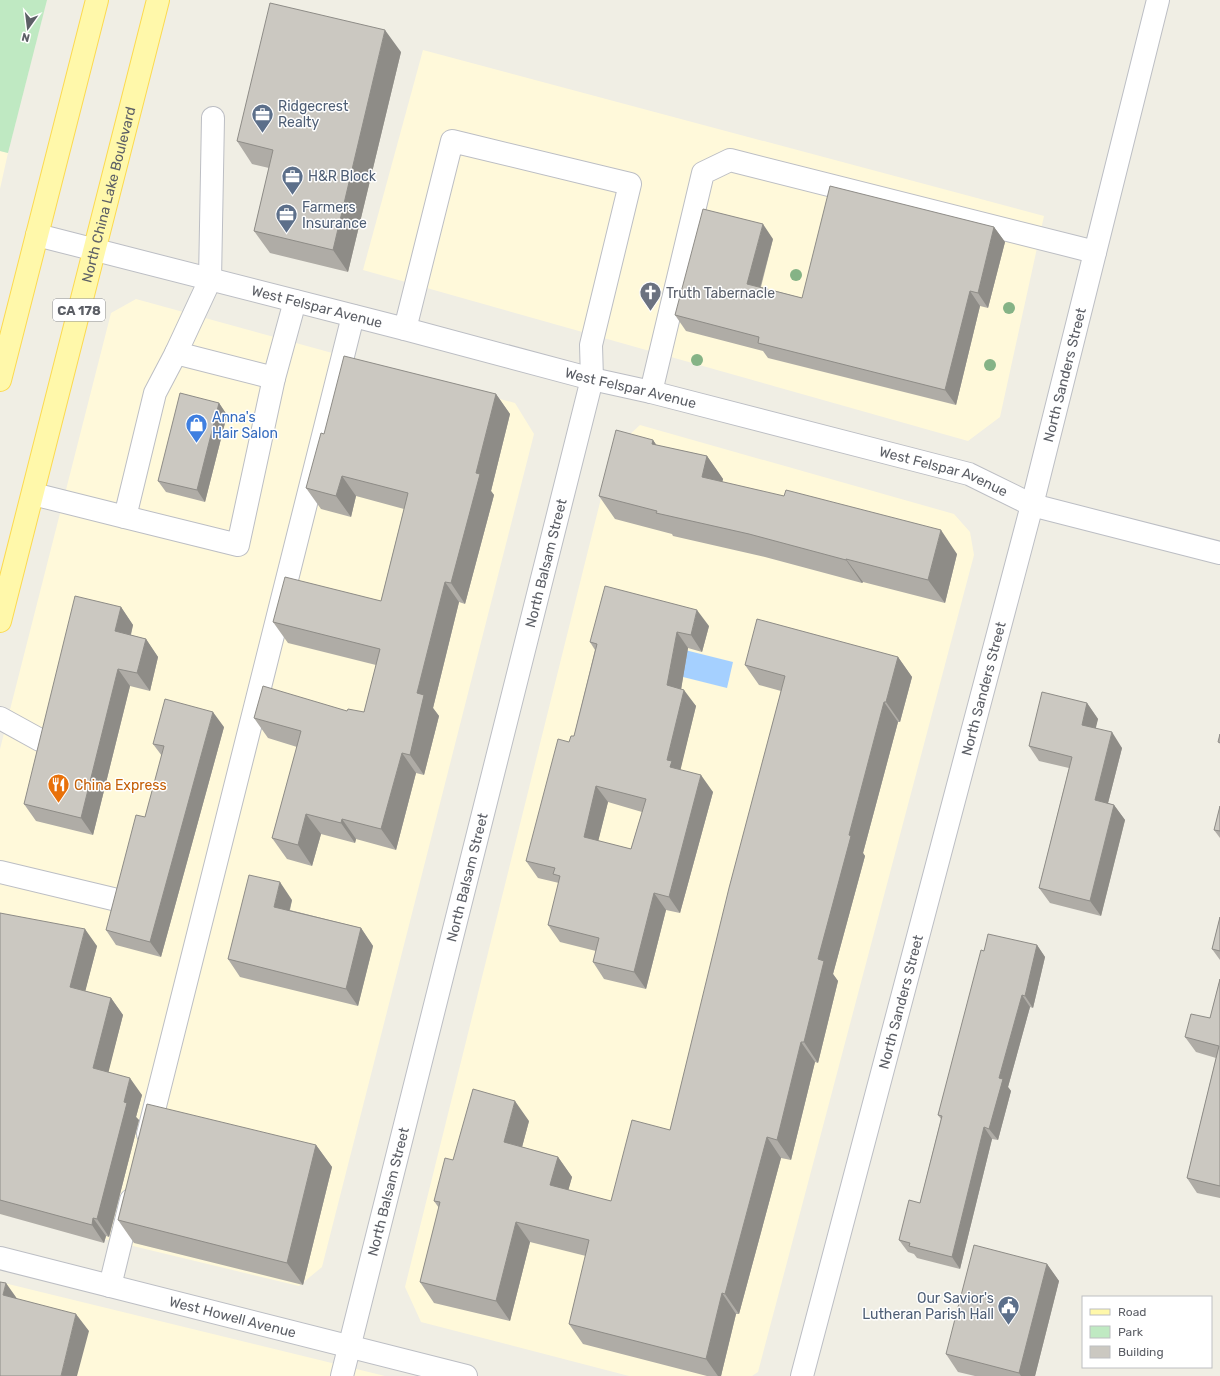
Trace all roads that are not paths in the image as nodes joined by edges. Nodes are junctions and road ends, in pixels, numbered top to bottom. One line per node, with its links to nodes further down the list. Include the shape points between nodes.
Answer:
1 (97, 0): 5 (main road)
2 (158, 0): 6 (main road, North China Lake Boulevard / CA 178)
3 (1158, 0): 7 (street, North Sanders Street)
4 (213, 118): 8 (street)
5 (37, 235): 6 (street, West Felspar Avenue); 15 (main road)
6 (94, 251): 8 (street, West Felspar Avenue); 17 (main road, North China Lake Boulevard / CA 178)
7 (1095, 252): 16 (street, via 730,160 703,173); 18 (street, North Sanders Street)
8 (210, 280): 9 (street, West Felspar Avenue); 12 (street)
9 (295, 301): 10 (street, West Felspar Avenue); 13 (street)
10 (353, 316): 11 (street, West Felspar Avenue); 26 (street)
11 (406, 329): 14 (street, West Felspar Avenue); 14 (street, North Balsam Street, via 452,141 630,184 591,346)
12 (176, 353): 13 (street); 19 (street, via 155,393)
13 (274, 378): 19 (street, via 238,545)
14 (592, 379): 16 (street, West Felspar Avenue); 30 (street, North Balsam Street)
15 (0, 380)
16 (650, 392): 18 (street, West Felspar Avenue, via 969,474)
17 (32, 494): 19 (street); 21 (main road, North China Lake Boulevard / CA 178)
18 (1032, 505): 20 (street, West Felspar Avenue); 33 (street, North Sanders Street)
19 (125, 517)
20 (1220, 553)
21 (0, 621)
22 (0, 718): 23 (street)
23 (40, 740)
24 (0, 872): 25 (street)
25 (113, 899)
26 (143, 1154)
27 (137, 1177): 29 (street)
28 (0, 1258): 29 (street, West Howell Avenue)
29 (110, 1286): 30 (street, West Howell Avenue)
30 (350, 1346): 31 (street, North Balsam Street); 32 (street, West Howell Avenue)
31 (342, 1376)
32 (466, 1376)
33 (802, 1376)

